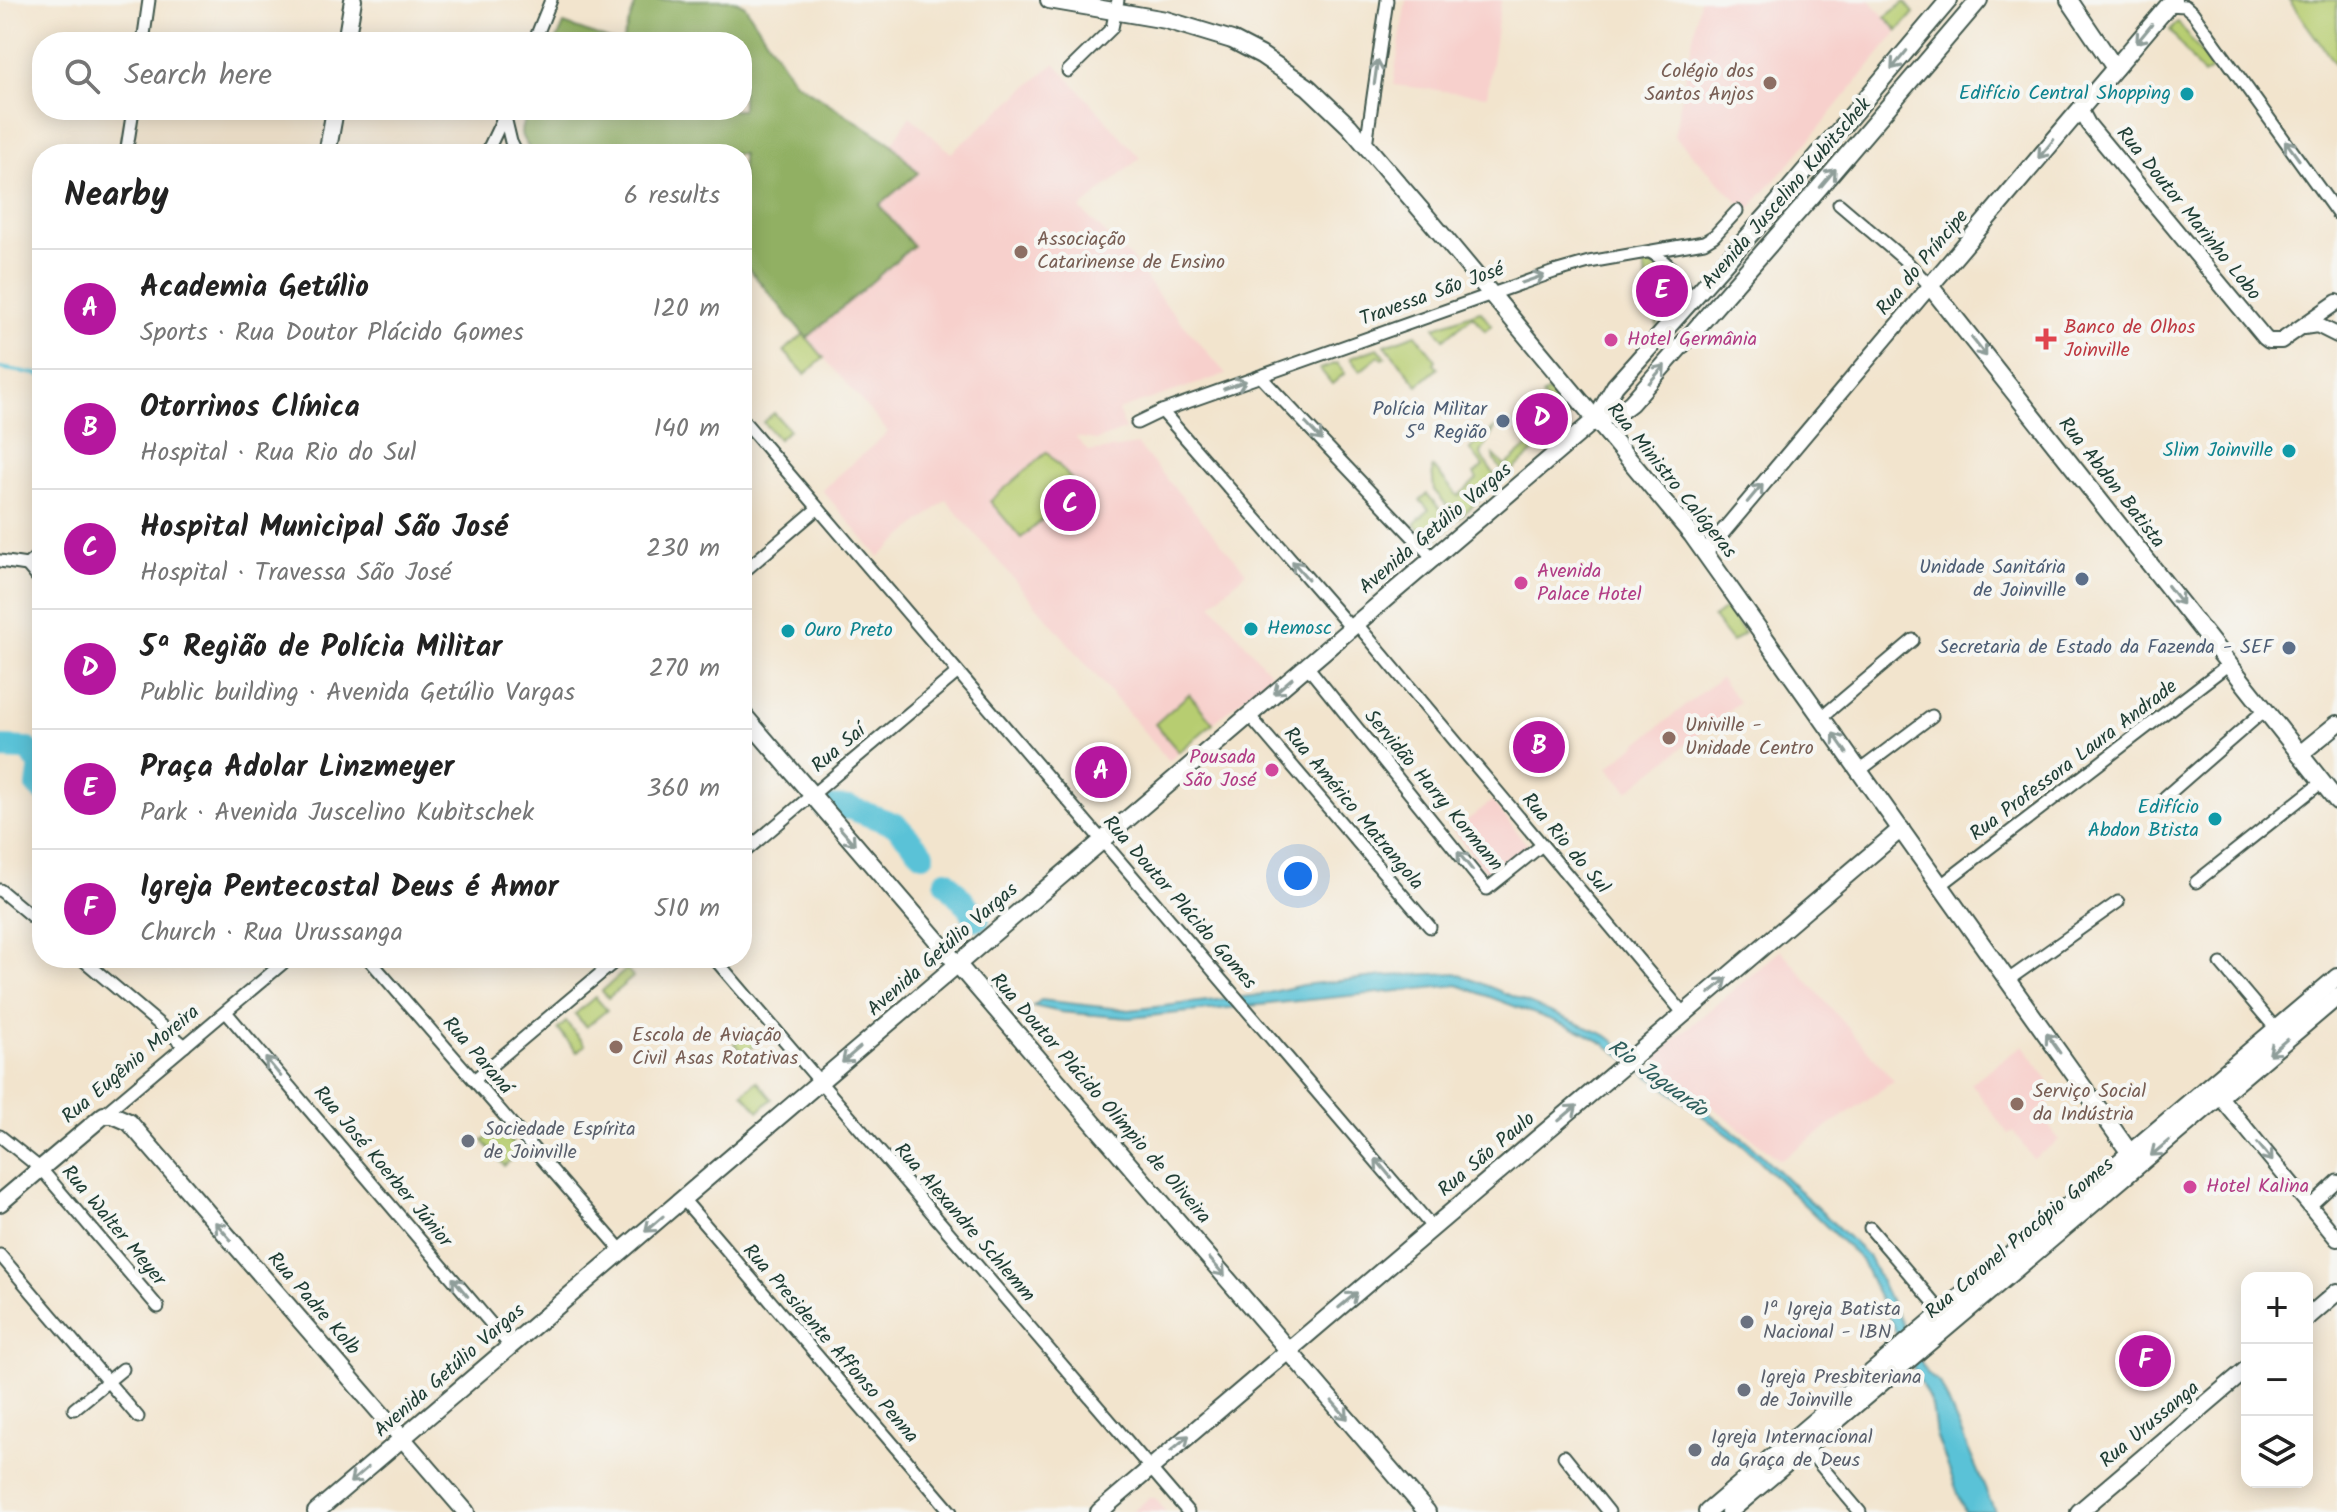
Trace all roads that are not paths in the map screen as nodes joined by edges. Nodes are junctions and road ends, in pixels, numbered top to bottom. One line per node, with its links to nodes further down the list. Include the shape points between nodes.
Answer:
1 (149, 0): 11 (street)
2 (353, 0): 12 (main road)
3 (551, 0): 13 (street)
4 (1049, 0): 10 (main road, Rua Ministro Calógeras)
5 (1387, 0): 25 (street, one-way to 5)
6 (1949, 0): 32 (main road, Avenida Juscelino Kubitschek, one-way to 32)
7 (1979, 0): 39 (main road, Avenida Juscelino Kubitschek, one-way to 7, via 1631,403)
8 (2069, 0): 14 (main road)
9 (2171, 2): 14 (main road, Rua do Príncipe, one-way to 14); 28 (street, one-way to 9, via 2193,13)
10 (1117, 5): 15 (street, via 1112,28); 25 (main road, Rua Ministro Calógeras, via 1200,29 1261,55 1308,87)
11 (144, 32)
12 (348, 32)
13 (538, 32)
14 (2115, 68): 16 (main road, Rua do Príncipe)
15 (1068, 71)
16 (2080, 109): 30 (main road, Rua do Príncipe, one-way to 30); 35 (street, Rua Doutor Marinho Lobo, via 2262,335 2281,341)
17 (131, 120): 21 (street)
18 (333, 120): 22 (main road)
19 (503, 120): 23 (street)
20 (507, 120): 24 (street)
21 (128, 144)
22 (329, 144)
23 (491, 144)
24 (512, 144)
25 (1366, 145): 31 (main road, Rua Ministro Calógeras)
26 (1839, 204): 30 (street, Rua Abdon Batista)
27 (1737, 211): 29 (street, Travessa São José, via 1710,240)
28 (2337, 213)
29 (1650, 252): 31 (street, Travessa São José, one-way to 29, via 1589,262); 32 (street, via 1673,268)
30 (1930, 286): 43 (street, Rua do Príncipe, one-way to 30); 52 (main road, Rua Abdon Batista, one-way to 52)
31 (1490, 293): 37 (street, Travessa São José); 39 (main road, Rua Ministro Calógeras)
32 (1691, 301): 39 (main road, Avenida Juscelino Kubitschek, via 1615,386)
33 (2336, 303): 34 (street); 35 (street)
34 (2337, 327)
35 (2299, 328): 36 (street, via 2317,325)
36 (2337, 335)
37 (1260, 376): 38 (street, Travessa São José, one-way to 37); 44 (street, one-way to 44)
38 (1162, 411): 40 (street, Travessa São José); 50 (street, Rua Rio do Sul, one-way to 38)
39 (1596, 419): 43 (main road, Rua Ministro Calógeras); 44 (main road, Avenida Getúlio Vargas)
40 (1137, 423)
41 (752, 431): 42 (street, Rua Doutor Plácido Gomes)
42 (818, 508): 47 (street); 54 (street, Rua Doutor Plácido Gomes)
43 (1705, 553): 58 (main road, Rua Ministro Calógeras)
44 (1433, 558): 50 (main road, Avenida Getúlio Vargas)
45 (0, 561): 48 (street)
46 (32, 561): 48 (street)
47 (752, 564)
48 (27, 565): 49 (street)
49 (32, 571)
50 (1354, 626): 53 (main road, Avenida Getúlio Vargas); 69 (street, Rua Rio do Sul)
51 (1913, 640): 58 (street)
52 (2229, 664): 55 (main road, Rua Abdon Batista); 72 (street, Rua Professora Laura Andrade)
53 (1307, 666): 56 (main road, Avenida Getúlio Vargas, one-way to 56); 69 (street, Servidão Harry Kormann, one-way to 53, via 1487,889)
54 (958, 672): 64 (street, Rua Saí); 68 (street, Rua Doutor Plácido Gomes)
55 (2266, 709): 61 (main road, Rua Abdon Batista); 65 (street)
56 (1249, 715): 68 (main road, Avenida Getúlio Vargas); 76 (street, Rua Américo Matrangola)
57 (1932, 716): 62 (street)
58 (1822, 717): 62 (main road, Rua Ministro Calógeras, one-way to 58)
59 (2337, 724): 61 (main road)
60 (752, 725): 64 (main road, Rua Doutor Plácido Olímpio de Oliveira)
61 (2300, 754): 63 (main road, Rua Abdon Batista)
62 (1859, 771): 67 (main road, Rua Ministro Calógeras)
63 (2322, 782): 66 (main road, Rua Abdon Batista); 71 (street)
64 (812, 795): 70 (street, Rua Saí); 77 (main road, Rua Doutor Plácido Olímpio de Oliveira, one-way to 77)
65 (2165, 797)
66 (2337, 801)
67 (1901, 829): 72 (main road, Rua Ministro Calógeras); 88 (main road, Rua São Paulo, one-way to 67)
68 (1102, 840): 77 (main road, Avenida Getúlio Vargas); 104 (street, Rua Doutor Plácido Gomes, one-way to 68)
69 (1542, 845): 88 (street, Rua Rio do Sul)
70 (752, 846)
71 (2196, 882)
72 (1941, 885): 85 (main road, Rua Ministro Calógeras)
73 (0, 890): 75 (street)
74 (2118, 902): 85 (street)
75 (32, 917)
76 (1430, 927)
77 (957, 964): 92 (main road, Avenida Getúlio Vargas, one-way to 92); 115 (main road, Rua Doutor Plácido Olímpio de Oliveira, one-way to 115)
78 (2221, 964): 89 (street)
79 (93, 968): 90 (street)
80 (277, 968): 87 (street, Rua Eugênio Moreira)
81 (377, 968): 91 (street, Rua Paraná)
82 (607, 968): 91 (street)
83 (723, 968): 92 (street, Rua Alexandre Schlemm)
84 (2337, 977): 89 (main road, Rua Coronel Procópio Gomes)
85 (2008, 980): 98 (main road, Rua Ministro Calógeras, one-way to 85)
86 (2337, 997): 94 (main road, Rua Coronel Procópio Gomes, one-way to 94)
87 (226, 1012): 90 (street, Rua Eugênio Moreira); 114 (street, Rua José Koerber Júnior, one-way to 87)
88 (1684, 1014): 104 (main road, Rua São Paulo, one-way to 88)
89 (2276, 1029): 98 (main road, Rua Coronel Procópio Gomes)
90 (185, 1046): 93 (street, Rua Eugênio Moreira)
91 (474, 1080): 107 (street, Rua Paraná)
92 (820, 1082): 101 (main road, Avenida Getúlio Vargas); 125 (street, Rua Alexandre Schlemm)
93 (126, 1096): 95 (street, Rua Eugênio Moreira); 96 (street)
94 (2220, 1097): 103 (street, one-way to 103); 113 (main road, Rua Coronel Procópio Gomes, one-way to 113)
95 (104, 1115): 96 (main road); 99 (main road, Rua Eugênio Moreira)
96 (129, 1122): 122 (main road, Rua Padre Kolb, one-way to 96)
97 (0, 1136): 99 (street, Rua Walter Meyer)
98 (2130, 1153): 111 (main road, Rua Coronel Procópio Gomes)
99 (41, 1169): 102 (main road, Rua Eugênio Moreira); 110 (street, Rua Walter Meyer)
100 (2337, 1181): 103 (street)
101 (683, 1199): 107 (main road, Avenida Getúlio Vargas, one-way to 107); 128 (street, Rua Presidente Affonso Penna)
102 (0, 1203)
103 (2310, 1206): 106 (street)
104 (1433, 1228): 115 (main road, Rua São Paulo, one-way to 104)
105 (1870, 1228): 111 (street)
106 (2337, 1239)
107 (622, 1251): 114 (main road, Avenida Getúlio Vargas)
108 (0, 1255): 119 (street)
109 (2337, 1292): 112 (main road)
110 (158, 1307)
111 (1942, 1312): 113 (main road, Rua Coronel Procópio Gomes)
112 (2313, 1313)
113 (1920, 1340): 116 (main road, Rua Coronel Procópio Gomes)
114 (510, 1346): 122 (main road, Avenida Getúlio Vargas)
115 (1289, 1351): 125 (main road, Rua São Paulo, one-way to 115); 131 (main road, Rua Doutor Plácido Olímpio de Oliveira, one-way to 131)
116 (1897, 1360): 123 (main road, Rua Coronel Procópio Gomes); 133 (main road, Rua Coronel Procópio Gomes)
117 (123, 1369): 119 (street)
118 (2241, 1374): 136 (main road, Rua Urussanga)
119 (108, 1381): 120 (street); 121 (street)
120 (74, 1409)
121 (138, 1417)
122 (402, 1438): 126 (main road, Avenida Getúlio Vargas, one-way to 126); 127 (main road, Rua Padre Kolb)
123 (1805, 1447): 134 (main road, Rua Coronel Procópio Gomes); 135 (street)
124 (1564, 1456): 132 (street)
125 (1150, 1468): 129 (main road, Rua São Paulo); 130 (street, Rua Alexandre Schlemm)
126 (316, 1512)
127 (466, 1512)
128 (951, 1512)
129 (1099, 1512)
130 (1188, 1512)
131 (1427, 1512)
132 (1609, 1512)
133 (1707, 1512)
134 (1729, 1512)
135 (1860, 1512)
136 (2079, 1512)

